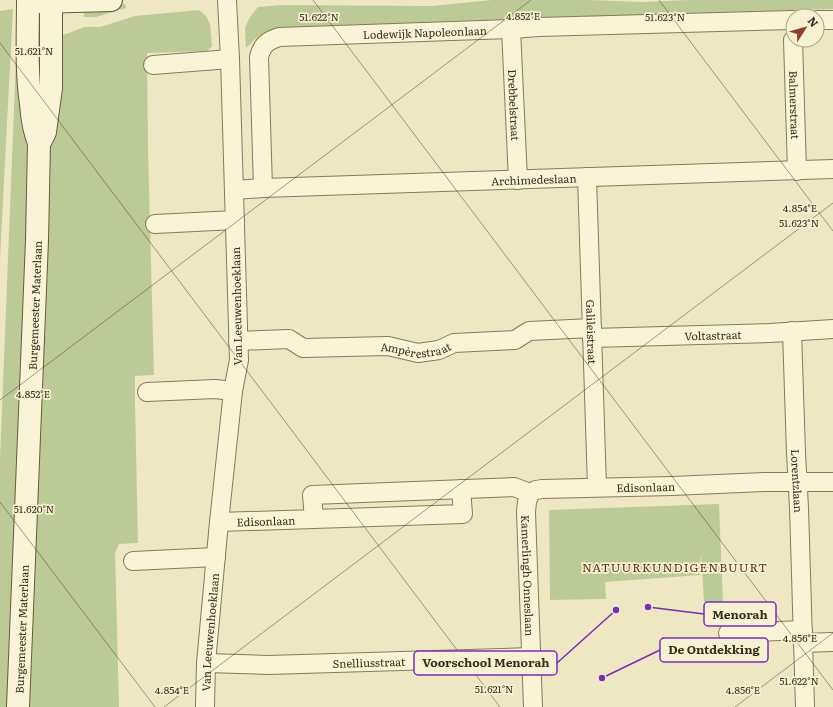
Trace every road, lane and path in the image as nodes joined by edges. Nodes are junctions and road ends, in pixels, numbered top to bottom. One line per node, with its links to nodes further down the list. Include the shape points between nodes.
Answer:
1 (110, 0): 4 (main road)
2 (227, 0): 8 (street, Van Leeuwenhoeklaan)
3 (28, 1): 4 (main road); 10 (main road, Burgemeester Materlaan, via 29,88)
4 (51, 1): 10 (main road, Burgemeester Materlaan, via 51,88 45,132)
5 (785, 20): 6 (street, Lodewijk Napoleonlaan)
6 (512, 29): 14 (street, Drebbelstraat); 15 (street, Lodewijk Napoleonlaan, via 279,37 271,40 265,44 258,57)
7 (793, 48): 12 (street, Balmerstraat)
8 (230, 59): 9 (street); 16 (street, Van Leeuwenhoeklaan)
9 (153, 65)
10 (39, 143): 39 (main road, Burgemeester Materlaan)
11 (833, 169): 12 (street, Archimedeslaan)
12 (797, 171): 13 (street, Archimedeslaan)
13 (587, 177): 14 (street, Archimedeslaan); 21 (street, Galileistraat)
14 (518, 180): 15 (street, Archimedeslaan)
15 (263, 188): 16 (street, Archimedeslaan)
16 (234, 190): 17 (street, Van Leeuwenhoeklaan)
17 (235, 220): 18 (street); 22 (street, Van Leeuwenhoeklaan)
18 (155, 224)
19 (833, 329): 20 (street, Voltastraat)
20 (792, 332): 21 (street, Voltastraat); 25 (street, Lorentzlaan)
21 (592, 333): 22 (street, Ampèrestraat, via 529,331 515,340 454,342 439,350 418,353 388,346 303,348 289,339); 27 (street, Galileistraat)
22 (238, 341): 23 (street, Van Leeuwenhoeklaan, via 239,360)
23 (233, 391): 24 (street, via 215,389); 31 (street, Van Leeuwenhoeklaan)
24 (147, 392)
25 (798, 482): 26 (street, Edisonlaan); 27 (street, Edisonlaan); 35 (street, Lorentzlaan)
26 (833, 482)
27 (597, 487): 29 (street, Edisonlaan, via 542,488)
28 (461, 489): 29 (street, via 514,487); 30 (street, via 312,495); 30 (street, Edisonlaan, via 463,514)
29 (530, 493): 37 (street, Kamerlingh Onneslaan, via 526,512)
30 (314, 519): 31 (street, Edisonlaan)
31 (219, 522): 32 (street, Van Leeuwenhoeklaan)
32 (216, 557): 33 (street, Van Leeuwenhoeklaan); 38 (street, Van Leeuwenhoeklaan)
33 (133, 561)
34 (728, 633): 35 (street)
35 (803, 636): 36 (street); 42 (street, Lorentzlaan)
36 (833, 642)
37 (532, 657): 38 (street, Snelliusstraat, via 268,665); 41 (street, Kamerlingh Onneslaan)
38 (206, 663): 40 (street, Van Leeuwenhoeklaan)
39 (18, 707)
40 (205, 707)
41 (533, 707)
42 (805, 707)

